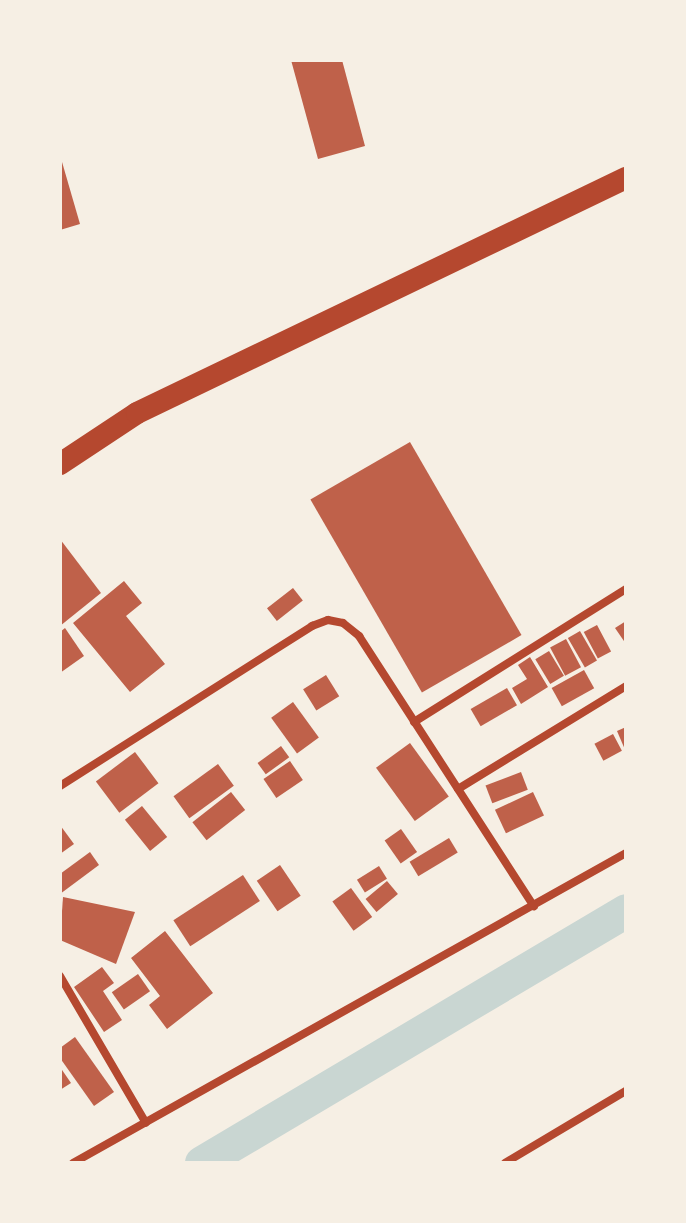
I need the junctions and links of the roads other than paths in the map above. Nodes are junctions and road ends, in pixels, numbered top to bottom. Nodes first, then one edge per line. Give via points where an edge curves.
1 (626, 178) edge
2 (60, 464) edge
3 (626, 589) edge
4 (626, 686) edge
5 (414, 722) junction
6 (60, 786) edge
7 (458, 789) junction
8 (626, 853) edge
9 (534, 906) junction
10 (60, 976) edge
11 (626, 1091) edge
12 (146, 1123) junction
13 (73, 1163) edge
14 (505, 1163) edge

1 - 2 highway via 137,413
3 - 5 street
4 - 7 street
5 - 6 street via 359,636 343,623 328,620
5 - 7 street
7 - 9 street
8 - 9 street
9 - 12 street
10 - 12 street
11 - 14 street
12 - 13 street

